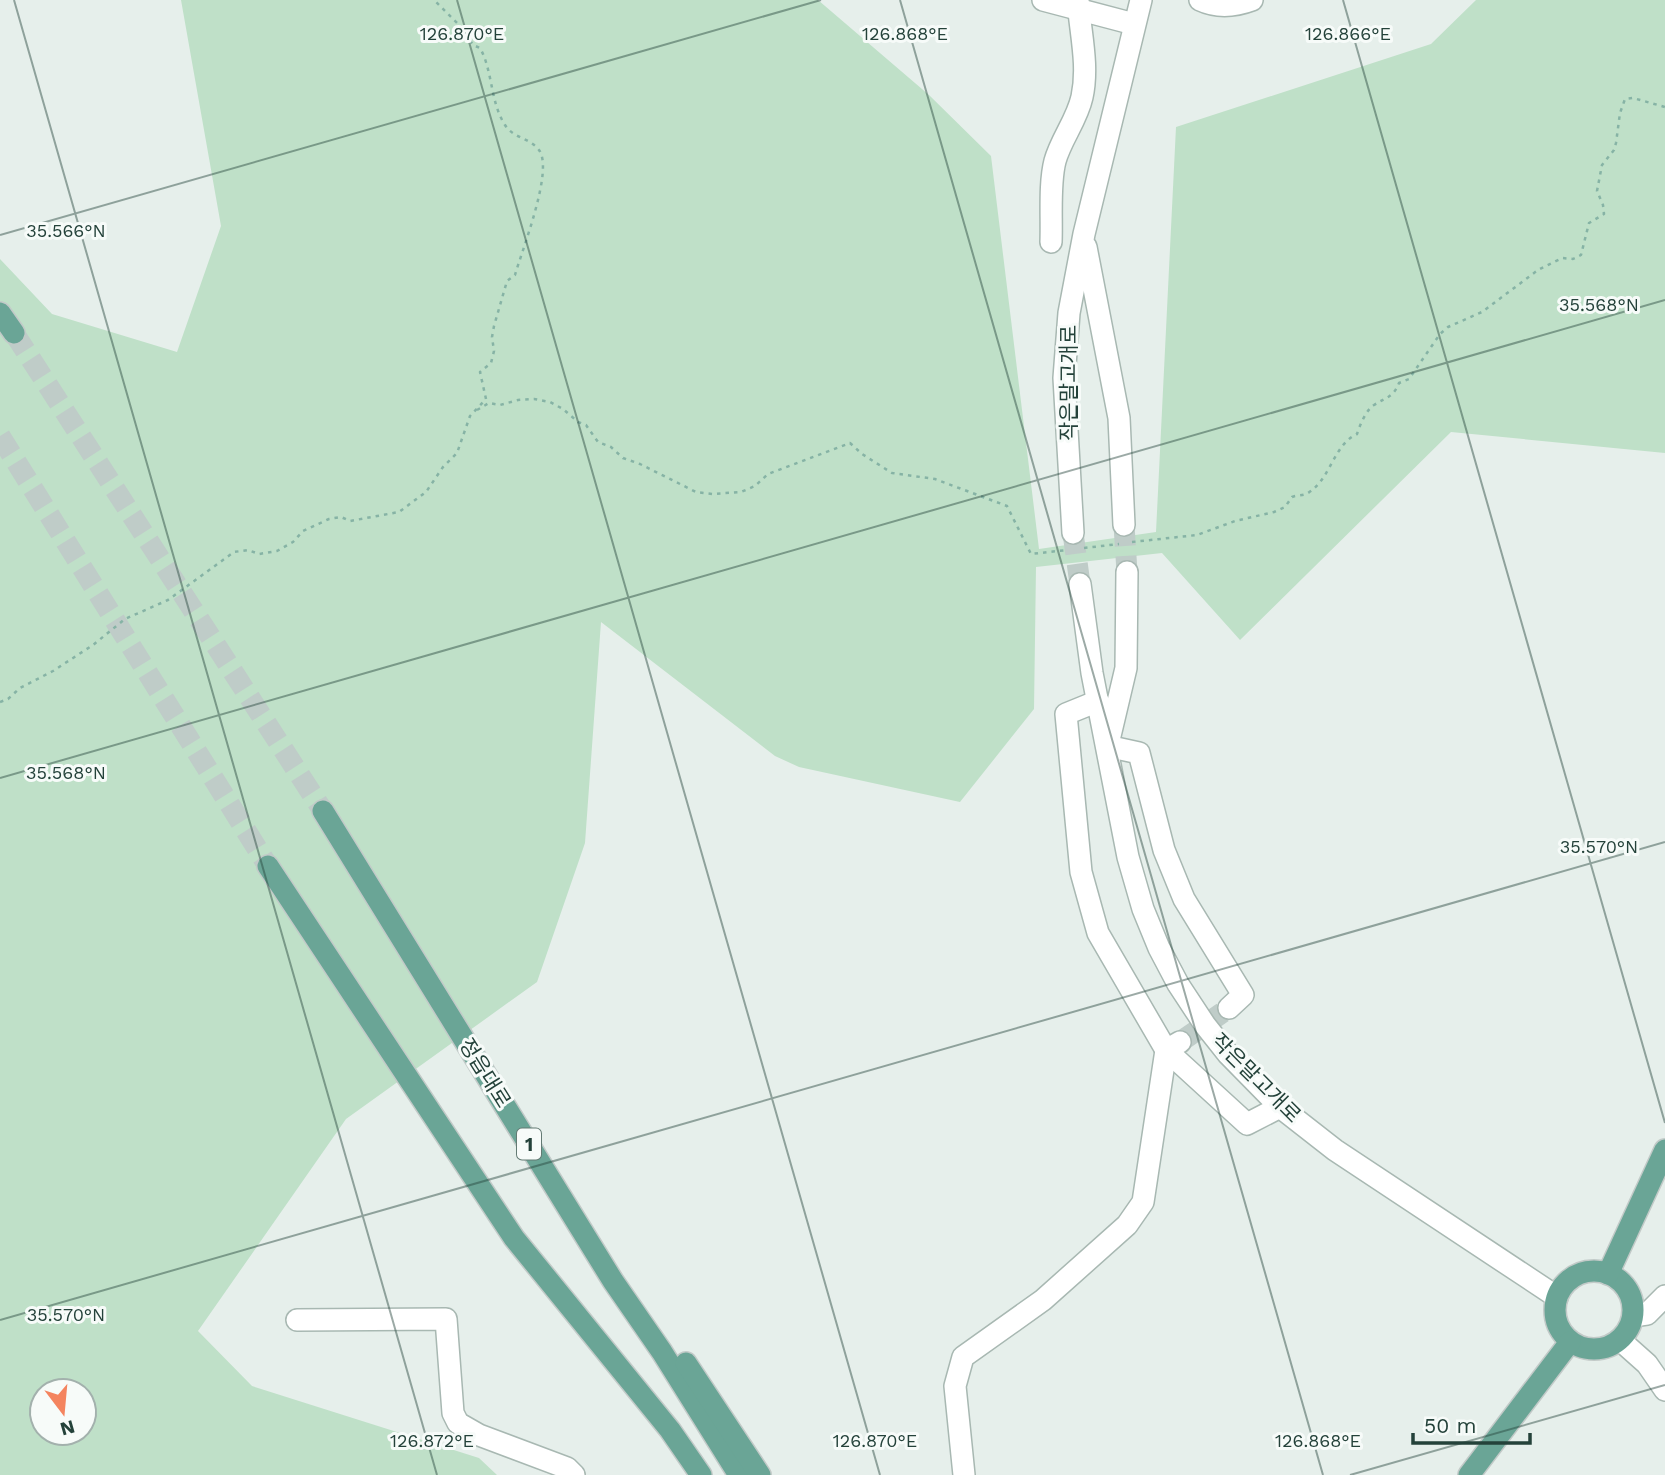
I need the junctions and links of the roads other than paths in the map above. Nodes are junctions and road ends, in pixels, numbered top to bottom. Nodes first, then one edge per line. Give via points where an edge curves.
1 (1043, 0) edge
2 (1141, 0) edge
3 (1200, 0) edge
4 (1252, 0) edge
5 (1079, 5) edge
6 (1134, 24) junction
7 (1084, 234) junction
8 (1051, 242) dead end
9 (0, 313) edge
10 (14, 333) tunnel mouth
11 (1124, 525) tunnel mouth
12 (1073, 533) tunnel mouth
13 (1127, 572) tunnel mouth
14 (1080, 584) tunnel mouth
15 (1098, 701) junction
16 (1107, 746) junction
17 (323, 811) tunnel mouth
18 (268, 866) tunnel mouth
19 (1229, 1008) tunnel mouth
20 (1173, 1046) junction
21 (1280, 1107) junction
22 (1665, 1150) edge
23 (1608, 1274) junction
24 (613, 1281) junction
25 (1665, 1296) edge
26 (1557, 1297) junction
27 (1633, 1317) junction
28 (297, 1320) dead end
29 (1620, 1340) junction
30 (1570, 1342) junction
31 (1665, 1390) edge
32 (574, 1475) edge
33 (699, 1475) edge
34 (739, 1475) edge
35 (760, 1475) edge
36 (964, 1475) edge
37 (1469, 1475) edge

1 - 5 street
2 - 6 street, 작은말고개로
3 - 4 street via 1238,5
5 - 6 street
5 - 8 street via 1085,72 1082,96 1054,164
6 - 7 street, 작은말고개로
7 - 11 street, 작은말고개로 via 1119,418
7 - 12 street, 작은말고개로 via 1069,313 1065,378
9 - 10 main road
13 - 16 street, 작은말고개로 via 1126,668
14 - 15 street, 작은말고개로
15 - 16 street, 작은말고개로
15 - 20 street via 1066,715 1081,872 1098,933
16 - 19 street via 1139,753 1164,850 1184,900 1243,995
16 - 21 street, 작은말고개로 via 1128,858 1159,948 1205,1025
17 - 24 main road, 정읍대로 / 1
18 - 33 main road via 514,1238 670,1430
20 - 21 street via 1247,1124
20 - 36 street via 1143,1202 1127,1225 1043,1300 963,1357 955,1387
21 - 26 street, 작은말고개로 via 1335,1150
22 - 23 main road
23 - 26 main road via 1584,1272 1563,1286
23 - 27 main road via 1628,1290
24 - 34 main road, 정읍대로 / 1
24 - 35 main road via 655,1317
25 - 27 street via 1647,1314
26 - 30 main road via 1556,1321
27 - 29 main road
28 - 32 street via 446,1319 453,1413 458,1423 567,1468
29 - 30 main road via 1595,1350
29 - 31 street via 1647,1364
30 - 37 main road

